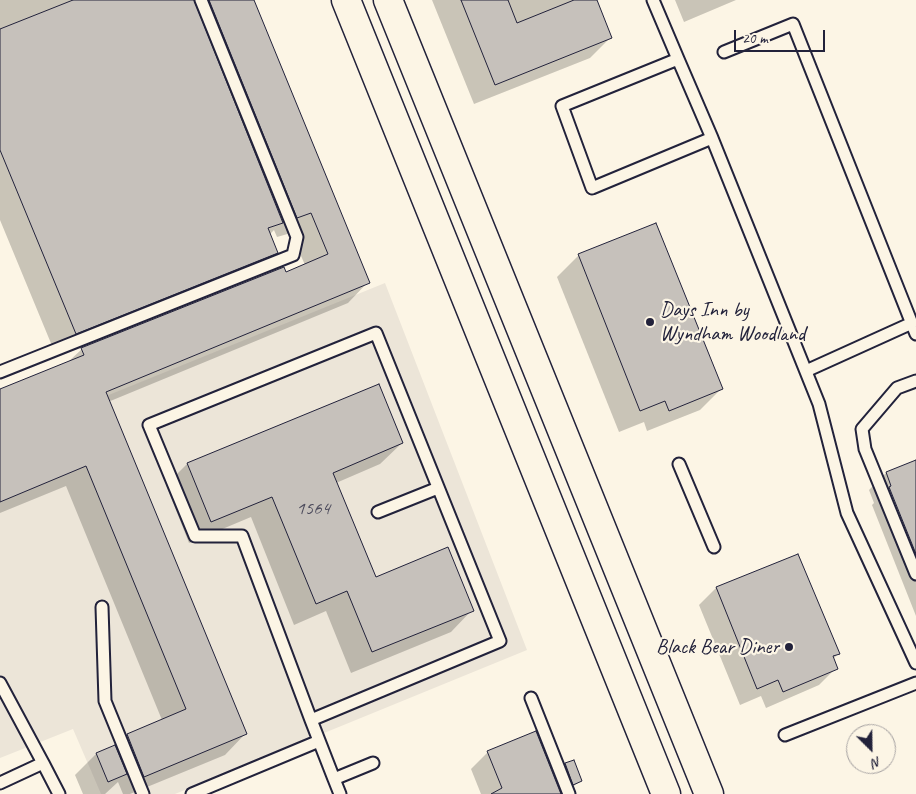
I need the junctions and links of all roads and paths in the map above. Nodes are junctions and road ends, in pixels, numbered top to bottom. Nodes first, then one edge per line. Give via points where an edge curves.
1 (201, 0) edge
2 (346, 0) edge
3 (388, 0) edge
4 (653, 0) edge
5 (724, 52) dead end
6 (678, 58) junction
7 (712, 138) junction
8 (914, 328) edge
9 (806, 371) junction
10 (0, 372) edge
11 (916, 381) edge
12 (679, 464) dead end
13 (438, 488) junction
14 (378, 512) dead end
15 (714, 547) dead end
16 (916, 574) edge
17 (102, 607) dead end
18 (916, 663) edge
19 (0, 683) edge
20 (916, 683) edge
21 (531, 698) dead end
22 (311, 720) junction
23 (785, 735) dead end
24 (319, 741) junction
25 (44, 763) junction
26 (373, 763) dead end
27 (334, 779) junction
28 (0, 783) edge
29 (59, 794) edge
30 (143, 794) edge
31 (192, 794) edge
32 (340, 794) edge
33 (569, 794) edge
34 (666, 794) edge
35 (709, 794) edge

1 - 10 lane via 297,237 293,255
2 - 34 highway
3 - 35 highway
4 - 6 lane
5 - 8 lane via 793,24
6 - 7 lane
6 - 7 lane via 562,106 592,188
7 - 9 lane
8 - 9 lane
9 - 18 lane via 819,404 847,513
11 - 16 lane via 898,388 862,430 865,449
12 - 15 lane
13 - 14 lane
13 - 22 lane via 500,641
13 - 22 lane via 376,333 148,425 195,536 242,536
17 - 30 lane via 105,701
19 - 25 lane
20 - 23 lane
21 - 33 lane
22 - 24 lane
24 - 27 lane
24 - 31 lane
25 - 28 lane
25 - 29 lane
26 - 27 lane
27 - 32 lane

